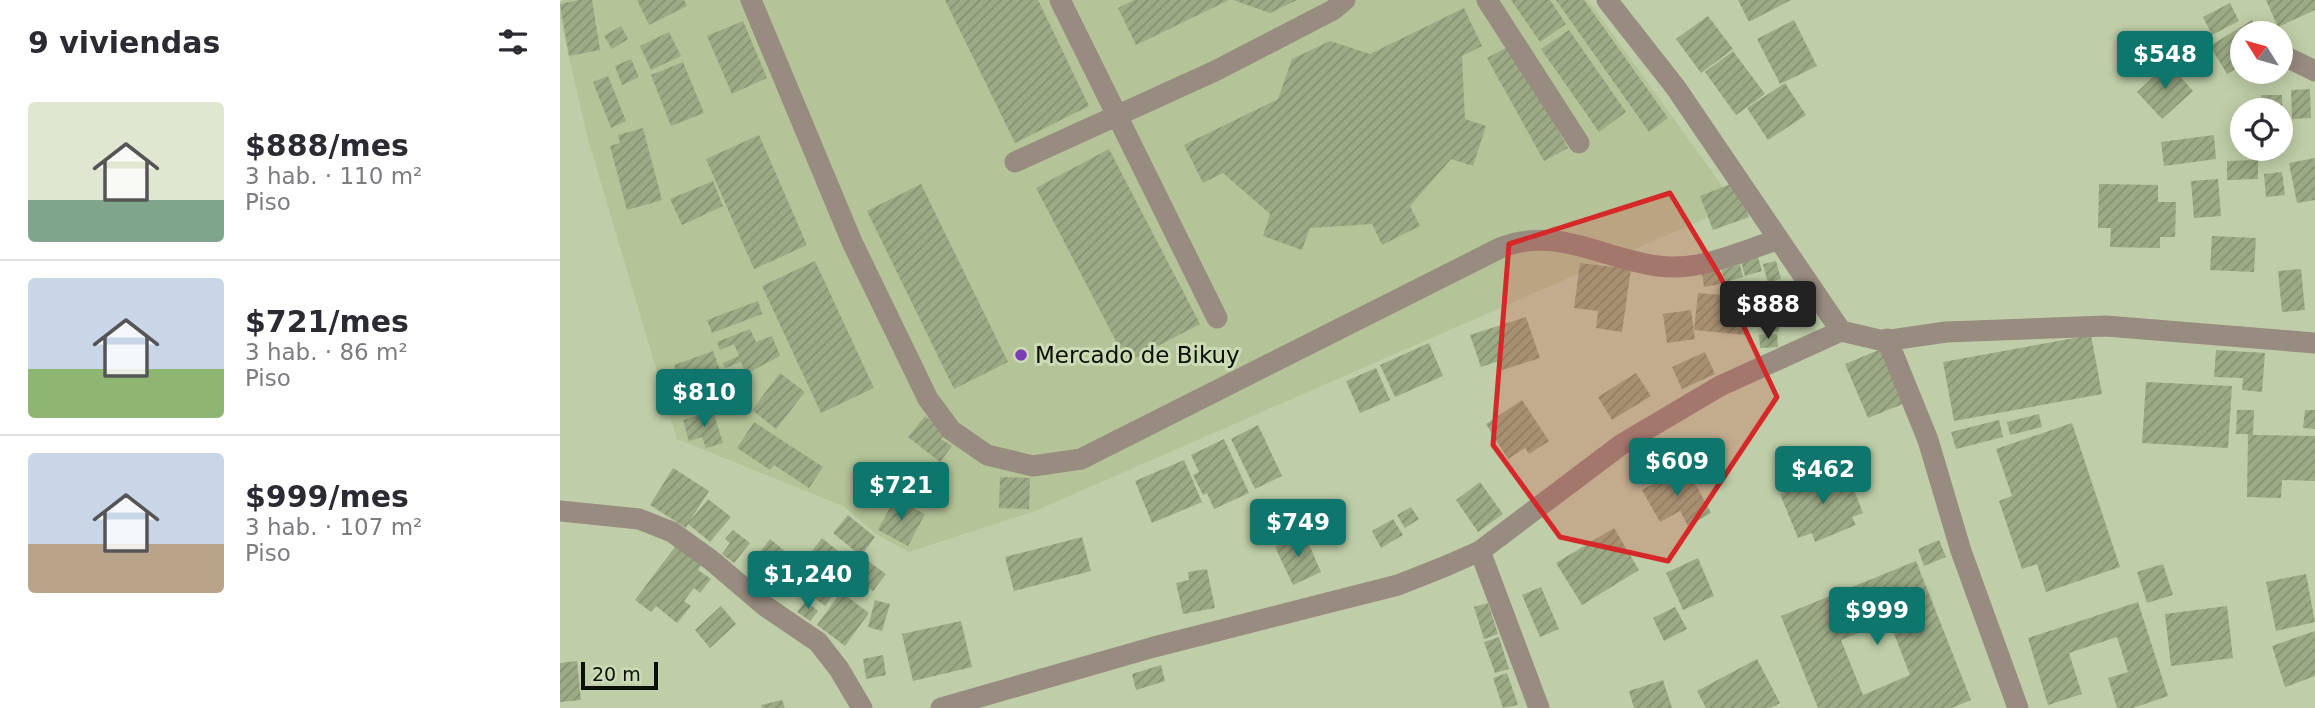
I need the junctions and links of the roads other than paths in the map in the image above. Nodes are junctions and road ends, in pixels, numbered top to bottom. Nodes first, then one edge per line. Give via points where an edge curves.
1 (751, 0) edge
2 (1060, 0) edge
3 (1345, 0) edge
4 (1487, 0) edge
5 (1609, 1) edge
6 (2293, 60) edge
7 (2315, 71) edge
8 (1117, 116) junction
9 (1579, 143) dead end
10 (1015, 162) dead end
11 (1777, 240) junction
12 (1217, 318) dead end
13 (1841, 331) junction
14 (1887, 340) junction
15 (2315, 342) edge
16 (560, 511) edge
17 (1480, 551) junction
18 (862, 708) edge
19 (941, 708) edge
20 (1539, 708) edge
21 (2018, 708) edge

1 - 11 street via 852,242 928,399 951,430 987,455 1032,467 1082,458 1525,239 1556,239 1658,267 1693,267
2 - 8 street
3 - 8 street via 1215,71
4 - 9 street
5 - 11 street via 1676,88
6 - 7 street
8 - 10 street
8 - 12 street
11 - 13 street
13 - 14 street
13 - 17 street via 1720,386 1622,443
14 - 15 street via 1946,332 2106,326
14 - 21 street via 1928,440 1961,551
16 - 18 street via 639,519 672,533 818,642
17 - 19 street via 1398,585 1154,647
17 - 20 street

